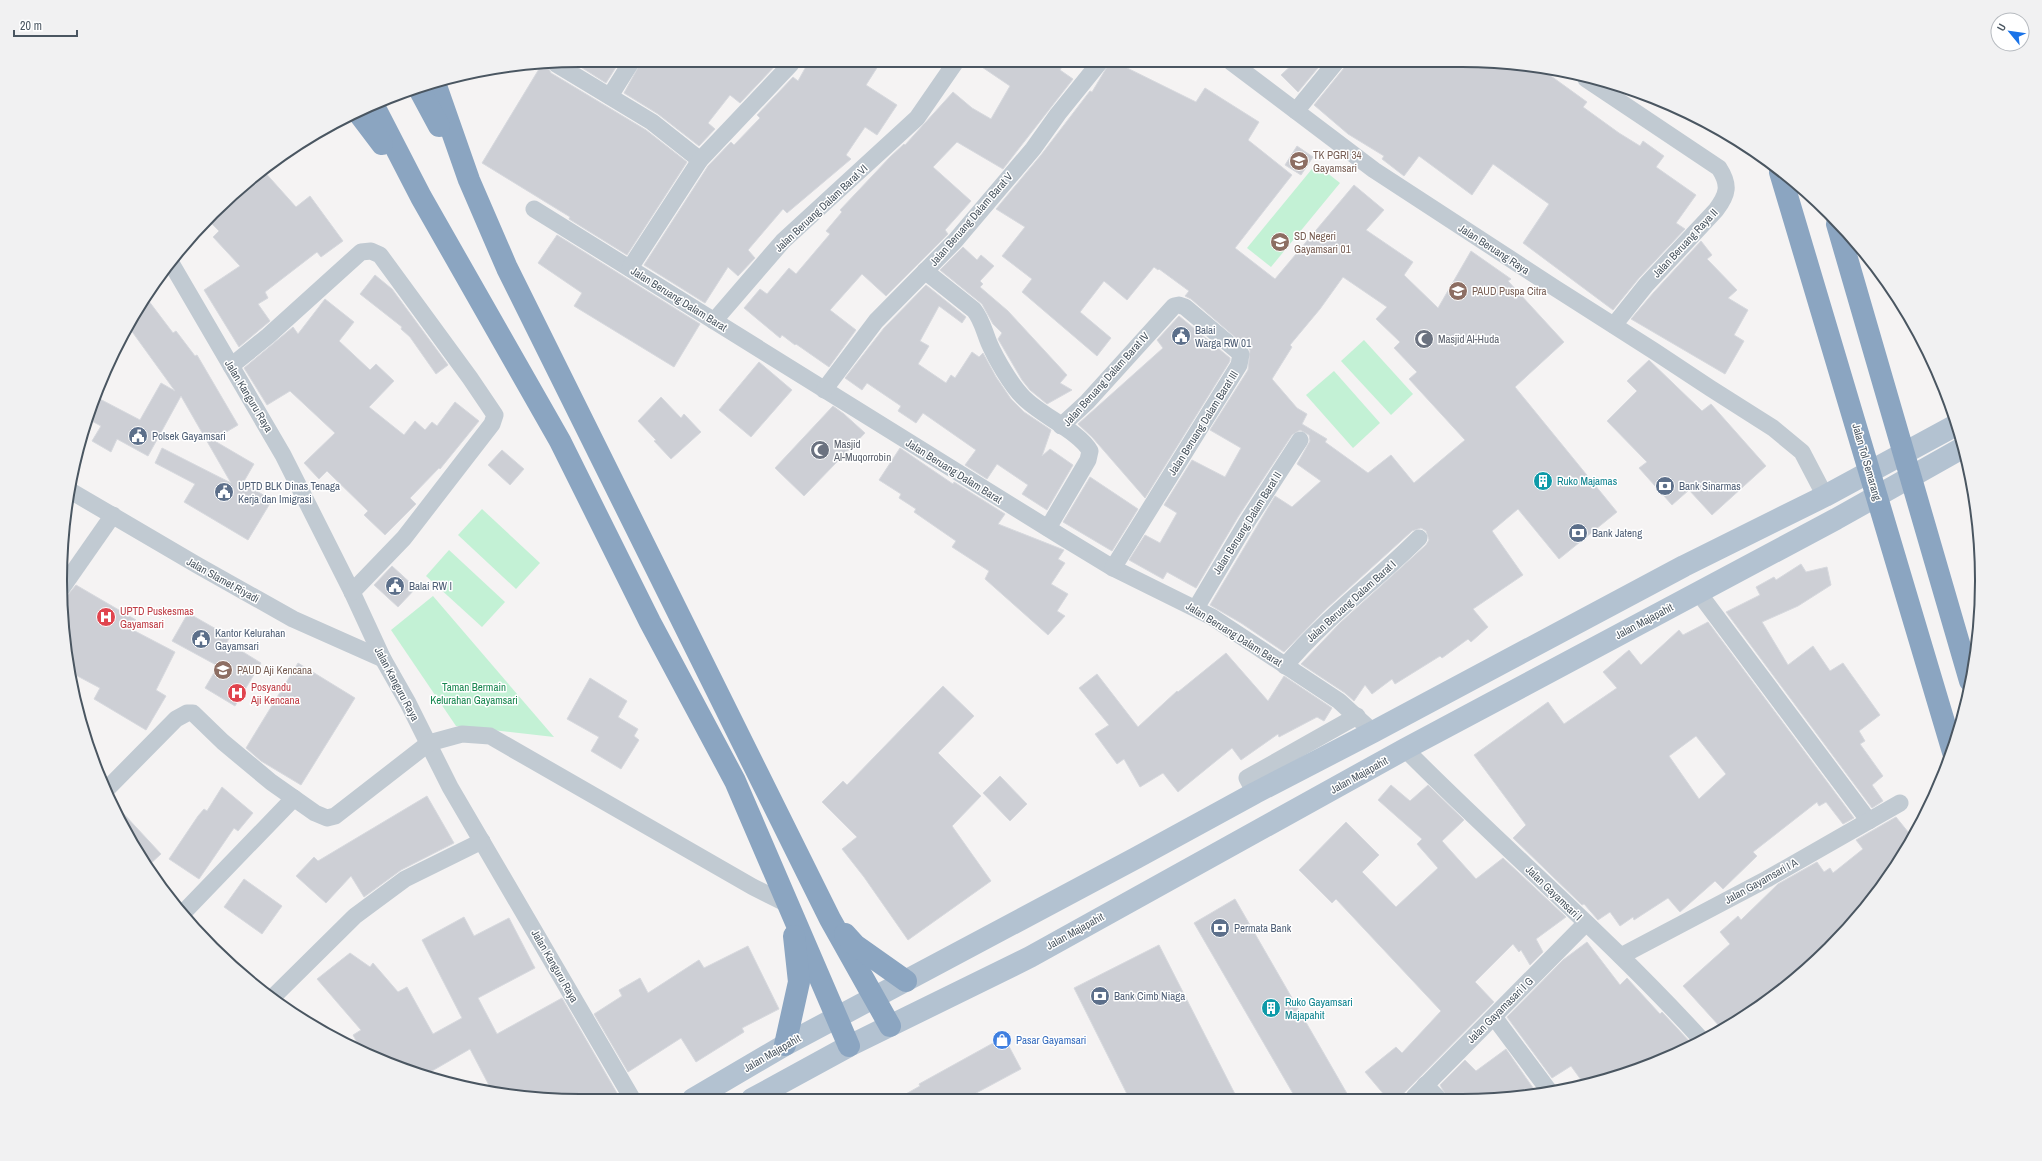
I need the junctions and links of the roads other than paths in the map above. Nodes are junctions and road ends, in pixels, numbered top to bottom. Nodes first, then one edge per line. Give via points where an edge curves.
1 (628, 67) edge
2 (788, 67) edge
3 (952, 67) edge
4 (1096, 67) edge
5 (1238, 67) edge
6 (1332, 67) edge
7 (562, 68) edge
8 (1593, 84) edge
9 (437, 87) edge
10 (421, 92) edge
11 (610, 96) junction
12 (376, 110) edge
13 (1296, 111) junction
14 (361, 116) edge
15 (700, 160) junction
16 (469, 180) junction
17 (1782, 180) edge
18 (421, 197) junction
19 (534, 209) dead end
20 (1840, 233) edge
21 (174, 267) edge
22 (630, 268) junction
23 (925, 271) junction
24 (1169, 309) joint
25 (714, 321) junction
26 (1614, 325) junction
27 (231, 366) junction
28 (824, 390) junction
29 (1061, 426) junction
30 (1952, 427) edge
31 (1300, 440) dead end
32 (1958, 450) edge
33 (75, 493) edge
34 (1825, 496) junction
35 (113, 515) junction
36 (1048, 528) junction
37 (1419, 538) dead end
38 (1113, 568) junction
39 (67, 581) edge
40 (352, 592) junction
41 (1698, 592) junction
42 (1196, 608) junction
43 (383, 659) junction
44 (1285, 666) junction
45 (1967, 670) edge
46 (1357, 716) junction
47 (1373, 732) junction
48 (1950, 741) edge
49 (429, 743) junction
50 (1406, 749) junction
51 (110, 786) edge
52 (1255, 793) junction
53 (294, 798) junction
54 (1900, 803) dead end
55 (1869, 821) junction
56 (482, 841) junction
57 (186, 910) edge
58 (790, 911) junction
59 (830, 919) junction
60 (1586, 923) junction
61 (1620, 956) junction
62 (906, 981) junction
63 (277, 994) edge
64 (874, 998) junction
65 (1494, 1018) junction
66 (836, 1019) junction
67 (890, 1026) junction
68 (1698, 1036) edge
69 (785, 1046) junction
70 (849, 1046) junction
71 (1546, 1087) edge
72 (1420, 1091) edge
73 (630, 1094) edge
74 (702, 1094) edge
75 (761, 1094) edge

1 - 11 street
2 - 15 street
3 - 25 street, Jalan Beruang Dalam Barat VI via 917,118 783,241
4 - 23 street, Jalan Beruang Dalam Barat V via 1033,149 955,241
5 - 13 street, Jalan Beruang Raya
6 - 13 street
7 - 11 street
8 - 26 street, Jalan Beruang Raya II via 1719,168 1725,178 1726,189 1716,210 1651,279
9 - 16 highway
10 - 16 highway
11 - 15 street via 652,122
12 - 18 highway
13 - 26 street, Jalan Beruang Raya via 1374,170
14 - 18 highway
15 - 22 street
16 - 59 highway via 507,268
17 - 48 highway, Jalan Tol Semarang
18 - 58 highway via 560,441 650,622 735,781
19 - 22 street, Jalan Beruang Dalam Barat
20 - 45 highway
21 - 27 street, Jalan Kanguru Raya
22 - 25 street, Jalan Beruang Dalam Barat
23 - 28 street, Jalan Beruang Dalam Barat V via 876,321
23 - 29 street via 974,310 979,316 991,349 1018,391
24 - 29 street, Jalan Beruang Dalam Barat IV via 1087,402
24 - 38 street, Jalan Beruang Dalam Barat III via 1179,305 1185,307 1237,349 1241,354 1241,360
25 - 28 street, Jalan Beruang Dalam Barat
26 - 34 street, Jalan Beruang Raya via 1773,428 1802,452
27 - 40 street, Jalan Kanguru Raya via 284,455
27 - 40 street via 361,252 371,251 380,255 495,415 492,424 404,538
28 - 36 street, Jalan Beruang Dalam Barat
29 - 36 street, Jalan Beruang Dalam Barat IV via 1088,446 1090,455
30 - 34 main road, Jalan Majapahit
31 - 42 street, Jalan Beruang Dalam Barat II
32 - 41 main road, Jalan Majapahit
33 - 35 street, Jalan Slamet Riyadi
34 - 47 main road, Jalan Majapahit via 1677,570
35 - 39 street
35 - 43 street, Jalan Slamet Riyadi via 293,619
36 - 38 street, Jalan Beruang Dalam Barat
37 - 44 street, Jalan Beruang Dalam Barat I via 1306,640
38 - 42 street, Jalan Beruang Dalam Barat
40 - 43 street, Jalan Kanguru Raya
41 - 50 main road, Jalan Majapahit
41 - 55 street
42 - 44 street, Jalan Beruang Dalam Barat
43 - 49 street, Jalan Kanguru Raya
44 - 46 street, Jalan Beruang Dalam Barat via 1339,701
46 - 47 street, Jalan Beruang Dalam Barat
46 - 52 street via 1247,778
47 - 52 main road, Jalan Majapahit
49 - 53 street via 335,816 327,818 315,813
49 - 56 street, Jalan Kanguru Raya via 450,787
49 - 58 street via 462,734 490,736 753,887
50 - 60 street, Jalan Gayamsari I
50 - 67 main road, Jalan Majapahit via 1030,957
51 - 53 street via 176,718 187,713 193,714 223,742
52 - 62 main road, Jalan Majapahit
53 - 57 street
54 - 55 street, Jalan Gayamsari I A
55 - 61 street, Jalan Gayamsari I A
56 - 63 street via 405,879 355,916
56 - 73 street, Jalan Kanguru Raya
58 - 66 highway
58 - 69 highway via 798,982
59 - 62 highway via 855,945
59 - 64 highway
60 - 61 street, Jalan Gayamsari I
60 - 65 street, Jalan Gayamasari I G
61 - 68 street, Jalan Gayamsari I
62 - 64 main road, Jalan Majapahit
64 - 66 main road, Jalan Majapahit
64 - 67 highway
65 - 71 street
65 - 72 street, Jalan Gayamasari I G
66 - 69 main road, Jalan Majapahit
66 - 70 highway
67 - 70 main road, Jalan Majapahit
69 - 74 main road, Jalan Majapahit
70 - 75 main road, Jalan Majapahit

